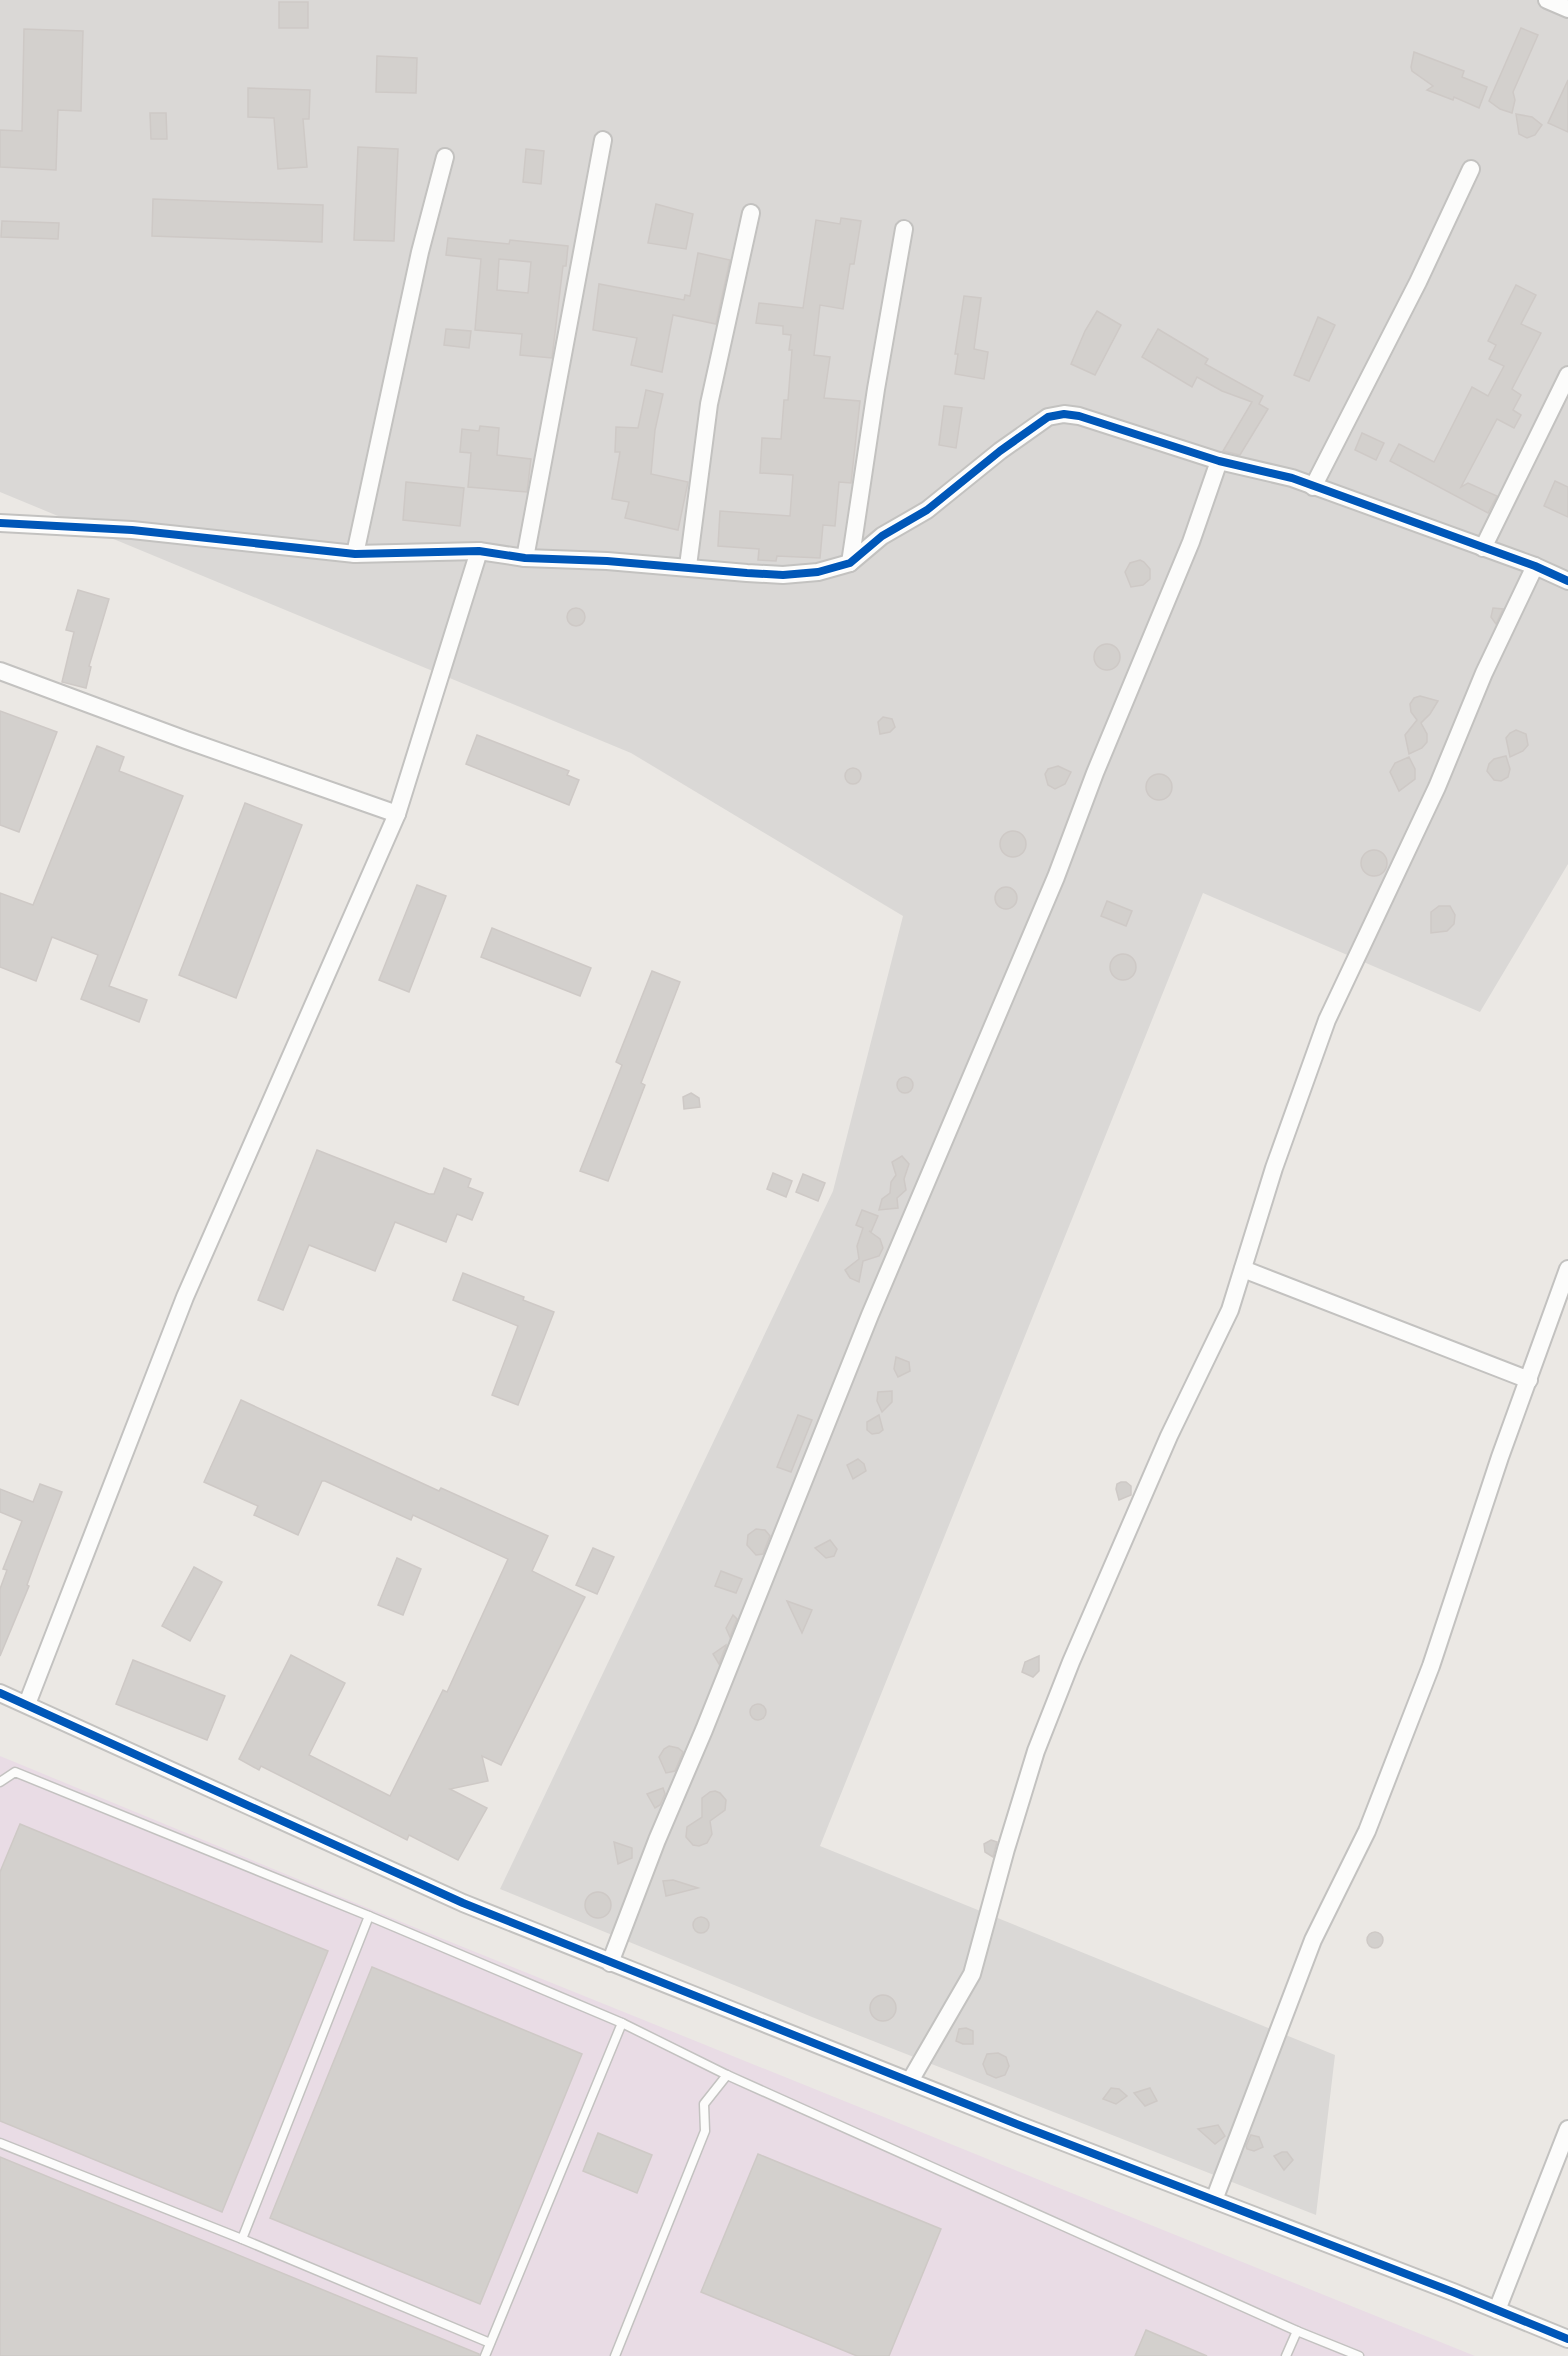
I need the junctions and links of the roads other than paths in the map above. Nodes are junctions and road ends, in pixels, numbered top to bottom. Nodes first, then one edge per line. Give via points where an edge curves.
1 (1547, 0) edge
2 (1568, 9) edge
3 (603, 140) dead end
4 (445, 157) dead end
5 (1472, 170) dead end
6 (751, 213) dead end
7 (904, 229) dead end
8 (1568, 375) edge
9 (1219, 461) junction
10 (1313, 487) junction
11 (0, 523) edge
12 (1483, 548) junction
13 (479, 551) junction
14 (355, 554) junction
15 (525, 558) junction
16 (850, 562) junction
17 (688, 566) junction
18 (1536, 566) junction
19 (1568, 581) edge
20 (0, 670) edge
21 (397, 814) junction
22 (1243, 1269) junction
23 (1568, 1269) edge
24 (1529, 1380) junction
25 (0, 1693) edge
26 (27, 1704) junction
27 (0, 1782) edge
28 (369, 1916) junction
29 (610, 1963) junction
30 (622, 2023) junction
31 (727, 2075) junction
32 (910, 2081) junction
33 (1568, 2128) edge
34 (0, 2143) edge
35 (1214, 2200) junction
36 (242, 2239) junction
37 (1497, 2310) junction
38 (1296, 2331) junction
39 (1568, 2340) edge
40 (490, 2343) junction
41 (485, 2356) edge
42 (615, 2356) edge
43 (1286, 2356) edge
44 (1359, 2356) edge

1 - 2 street
3 - 15 street
4 - 14 street via 420,252
5 - 10 street
6 - 17 street via 709,404
7 - 16 street
8 - 12 street
9 - 10 street via 1292,478
9 - 16 street via 1079,416 1048,417 927,510 882,536
9 - 29 street via 1191,542 1056,877 870,1315
10 - 12 street
11 - 14 street via 132,530
12 - 18 street
13 - 14 street
13 - 15 street
13 - 21 street
15 - 17 street
16 - 17 street via 818,572 783,574
18 - 19 street
18 - 22 street via 1327,1020 1274,1167
20 - 21 street
21 - 26 street via 186,1297
22 - 24 street
22 - 32 street via 1230,1310 1169,1436 1036,1751 972,1974
23 - 24 street
24 - 35 street via 1431,1666 1366,1830 1312,1940
25 - 26 street
26 - 29 street via 463,1903
27 - 28 lane via 15,1772
28 - 30 lane
28 - 36 lane
29 - 32 street
30 - 31 lane
30 - 40 lane
31 - 38 lane
31 - 42 lane via 704,2104 705,2131
32 - 35 street
33 - 37 street
34 - 36 lane
35 - 37 street
36 - 40 lane
37 - 39 street
38 - 43 lane
38 - 44 lane
40 - 41 lane

